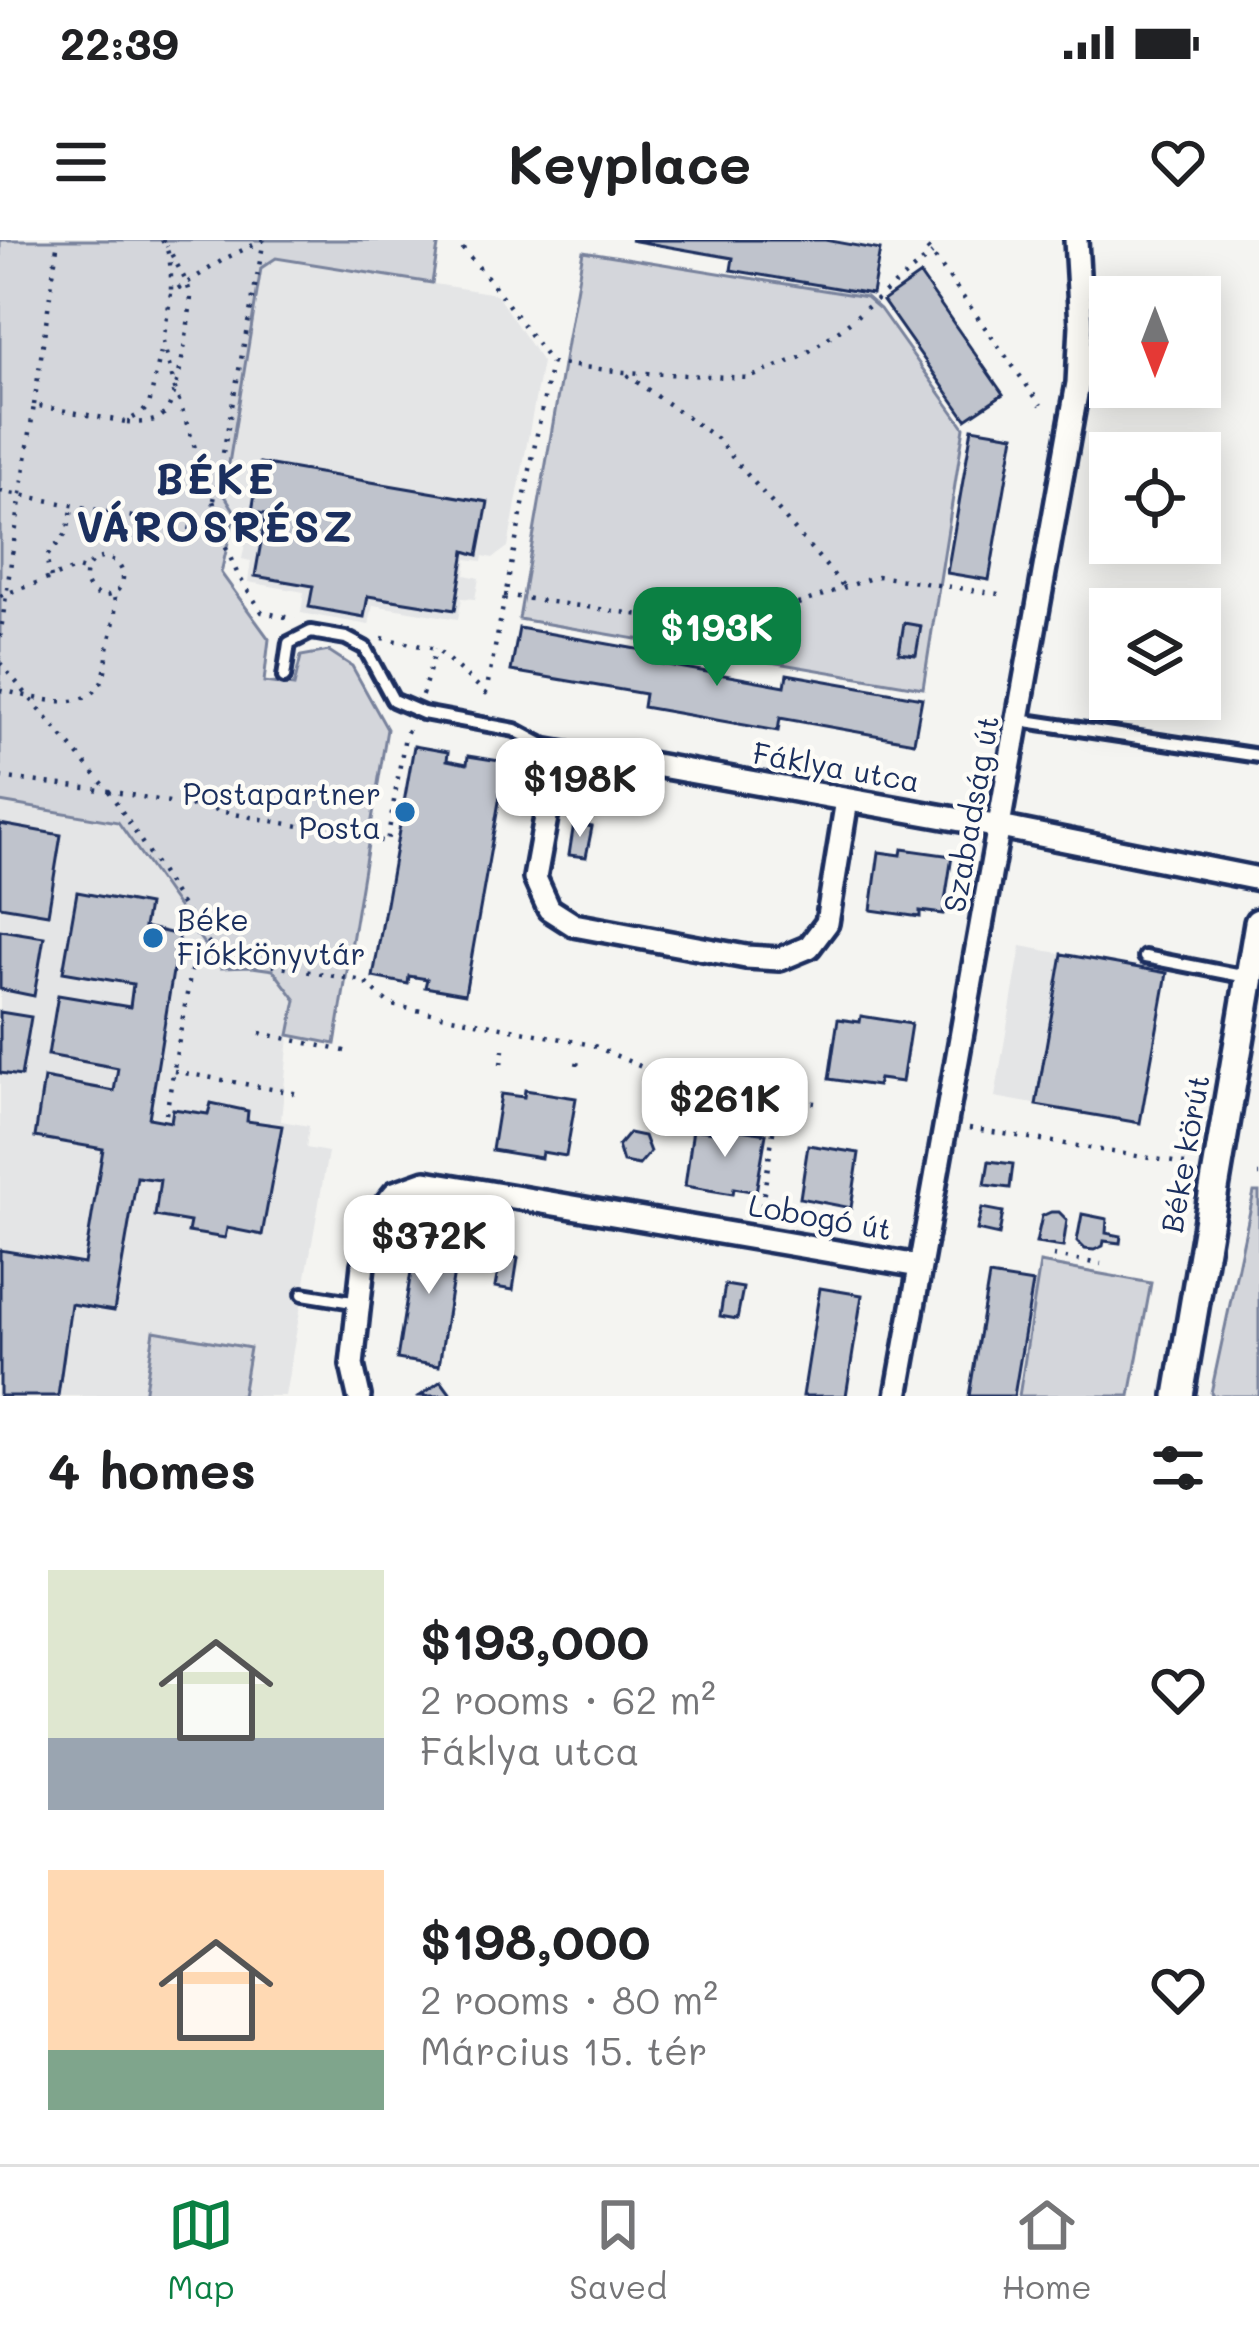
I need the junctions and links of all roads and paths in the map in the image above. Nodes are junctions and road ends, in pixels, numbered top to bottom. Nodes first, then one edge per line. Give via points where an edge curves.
1 (58, 240) edge
2 (264, 240) edge
3 (455, 240) edge
4 (919, 240) edge
5 (1076, 240) edge
6 (165, 243) edge
7 (932, 254) junction
8 (188, 283) junction
9 (171, 292) junction
10 (163, 341) junction
11 (550, 363) junction
12 (624, 372) junction
13 (175, 389) junction
14 (34, 405) junction
15 (1041, 405) dead end
16 (126, 422) junction
17 (0, 491) edge
18 (20, 495) junction
19 (214, 504) junction
20 (73, 506) junction
21 (220, 534) junction
22 (87, 571) junction
23 (51, 578) junction
24 (845, 587) junction
25 (113, 594) junction
26 (505, 595) junction
27 (1006, 595) dead end
28 (3, 596) edge
29 (305, 622) dead end
30 (370, 635) dead end
31 (0, 637) edge
32 (436, 649) junction
33 (0, 663) edge
34 (284, 677) dead end
35 (0, 690) edge
36 (27, 695) junction
37 (418, 710) junction
38 (1019, 720) junction
39 (543, 745) junction
40 (605, 756) junction
41 (1259, 756) edge
42 (0, 777) edge
43 (552, 784) junction
44 (110, 791) junction
45 (847, 800) junction
46 (1000, 826) junction
47 (1259, 879) edge
48 (1259, 923) edge
49 (198, 931) junction
50 (1144, 957) dead end
51 (1250, 977) junction
52 (260, 1033) dead end
53 (503, 1050) dead end
54 (349, 1052) dead end
55 (578, 1056) dead end
56 (501, 1064) dead end
57 (577, 1065) dead end
58 (174, 1071) junction
59 (298, 1094) dead end
60 (815, 1103) dead end
61 (166, 1114) dead end
62 (774, 1126) dead end
63 (969, 1128) dead end
64 (1185, 1164) dead end
65 (762, 1206) dead end
66 (1053, 1256) dead end
67 (1101, 1264) dead end
68 (919, 1266) junction
69 (303, 1294) dead end
70 (359, 1304) junction
71 (359, 1396) edge
72 (897, 1396) edge
73 (1179, 1396) edge

1 - 14 path
2 - 8 path
2 - 19 path
3 - 11 path
4 - 7 path
5 - 38 street, Szabadság út via 1078,382
6 - 8 path
6 - 9 path
7 - 12 path via 801,357 749,378
7 - 15 path
8 - 9 path
8 - 13 path
9 - 10 path
10 - 13 path
10 - 16 path via 149,405
11 - 12 path
11 - 26 path
12 - 24 path via 715,437
13 - 16 path via 156,419
13 - 19 path
14 - 16 path
14 - 18 path
17 - 18 path
18 - 20 path
18 - 28 path
19 - 21 path
20 - 21 path
20 - 23 path via 64,540 46,557
21 - 29 path via 262,612
22 - 23 path
22 - 25 path via 90,589
22 - 25 path via 100,559 117,563 123,580
23 - 28 path
24 - 26 path via 730,628
24 - 27 path via 877,576
25 - 36 path via 98,686 70,702
26 - 32 path via 486,693
28 - 31 path
30 - 32 path
32 - 37 path
33 - 36 path
34 - 37 lane via 290,643 311,632 346,638 365,648 393,700
35 - 36 path
36 - 44 path
37 - 39 lane via 515,730
37 - 44 path via 405,736 387,842
38 - 41 lane
38 - 46 street, Szabadság út
39 - 40 lane
39 - 43 lane
40 - 43 street via 575,763
40 - 45 street, Fáklya utca
42 - 44 path
43 - 45 street via 536,878 549,909 574,926 780,959 809,947 827,923
44 - 49 path
45 - 46 street, Fáklya utca
46 - 47 street, Fáklya utca
46 - 68 street, Szabadság út
48 - 51 street, Béke körút
49 - 58 path
49 - 60 path via 222,957 363,981 391,1005 592,1045 670,1080
50 - 51 lane
51 - 73 street, Béke körút
52 - 54 path
53 - 56 path
55 - 57 path
58 - 59 path
58 - 61 path
62 - 65 path
63 - 64 path
66 - 67 path
68 - 70 street, Lobogó út via 426,1182 394,1193 373,1220
68 - 72 street, Szabadság út
69 - 70 lane
70 - 71 street via 352,1365

